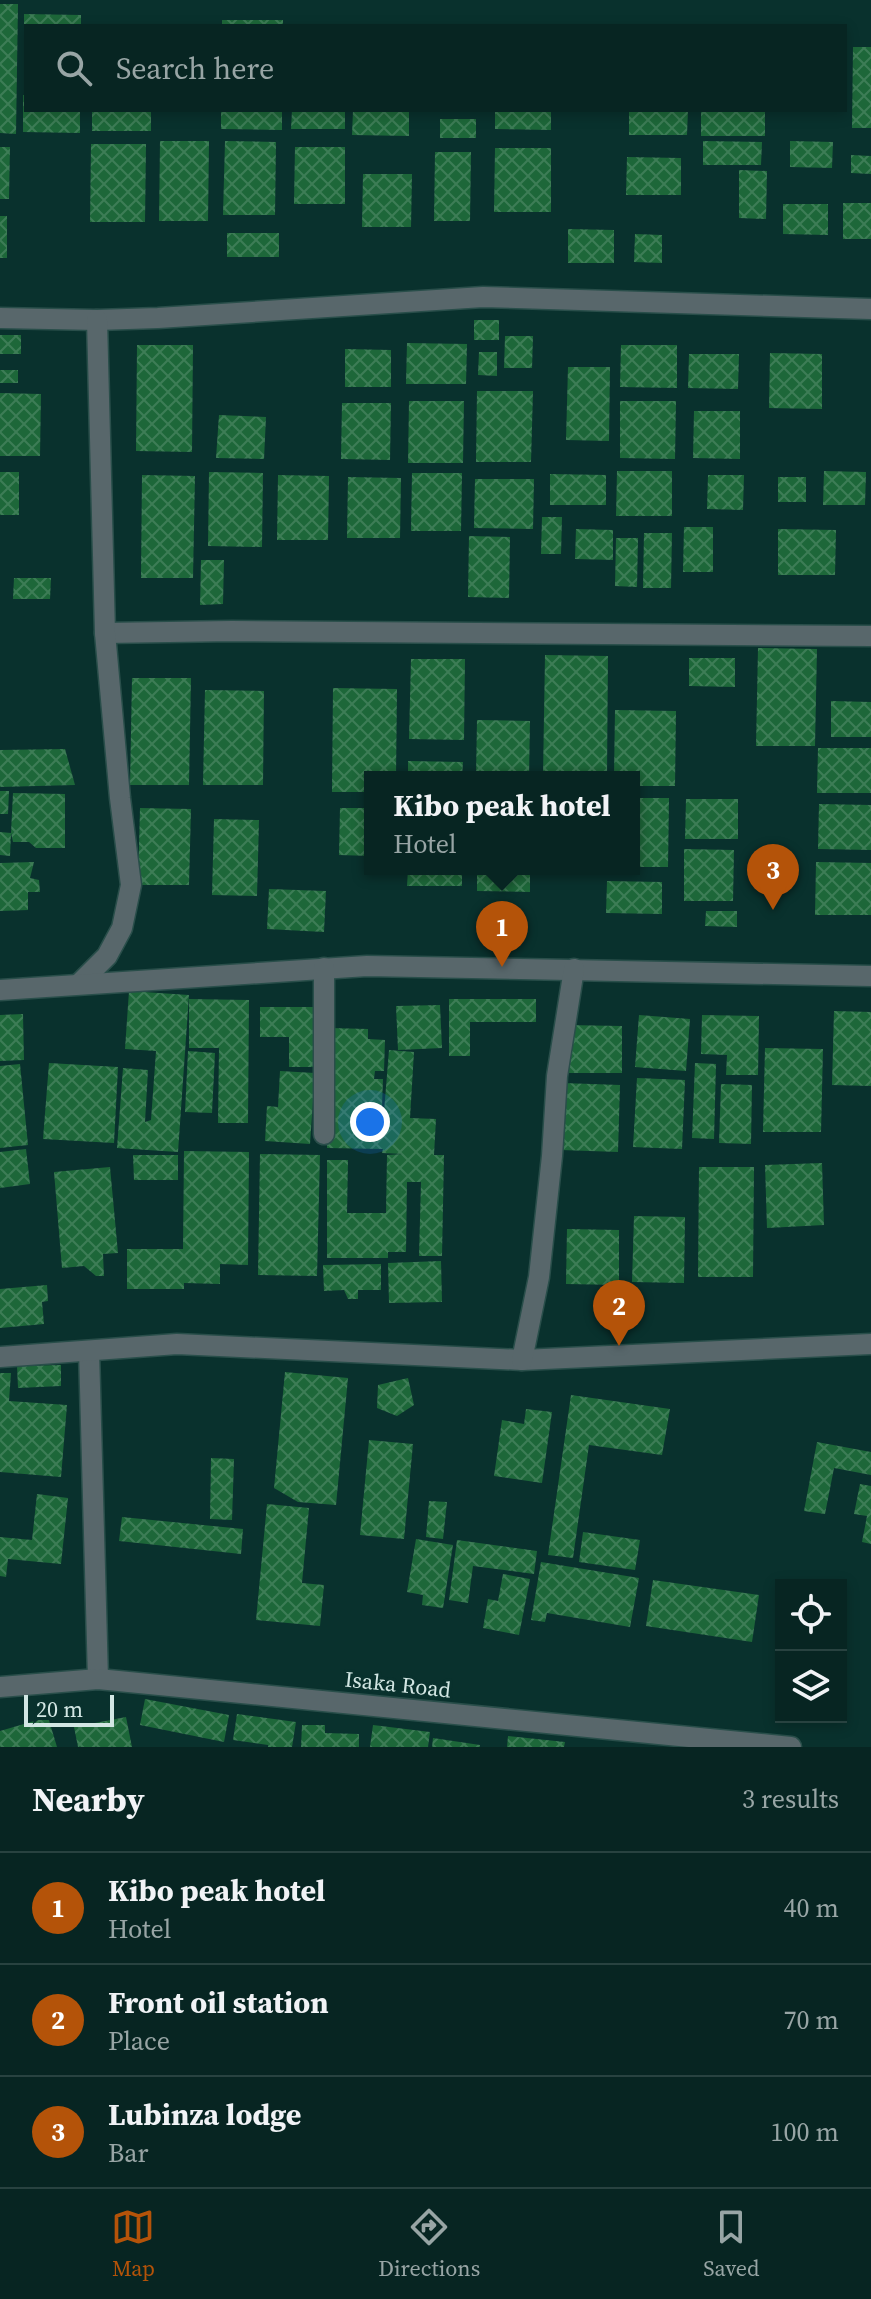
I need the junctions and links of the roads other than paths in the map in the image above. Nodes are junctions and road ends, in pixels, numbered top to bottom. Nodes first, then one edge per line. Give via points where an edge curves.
1 (871, 309) edge
2 (0, 318) edge
3 (97, 320) junction
4 (105, 633) junction
5 (871, 636) edge
6 (324, 968) junction
7 (574, 969) junction
8 (871, 976) edge
9 (80, 983) junction
10 (0, 990) edge
11 (324, 1134) dead end
12 (871, 1344) edge
13 (89, 1351) junction
14 (0, 1357) edge
15 (522, 1360) junction
16 (98, 1679) junction
17 (0, 1687) edge
18 (791, 1747) edge

1 - 3 street via 483,297
2 - 3 street
3 - 4 street
4 - 5 street
4 - 9 street via 131,885 122,928 107,956
6 - 7 street
6 - 9 street
6 - 11 street
7 - 8 street
7 - 15 street via 557,1076 539,1277
9 - 10 street
12 - 15 street
13 - 14 street
13 - 15 street via 177,1344
13 - 16 street
16 - 17 street, Isaka Road
16 - 18 street, Isaka Road

